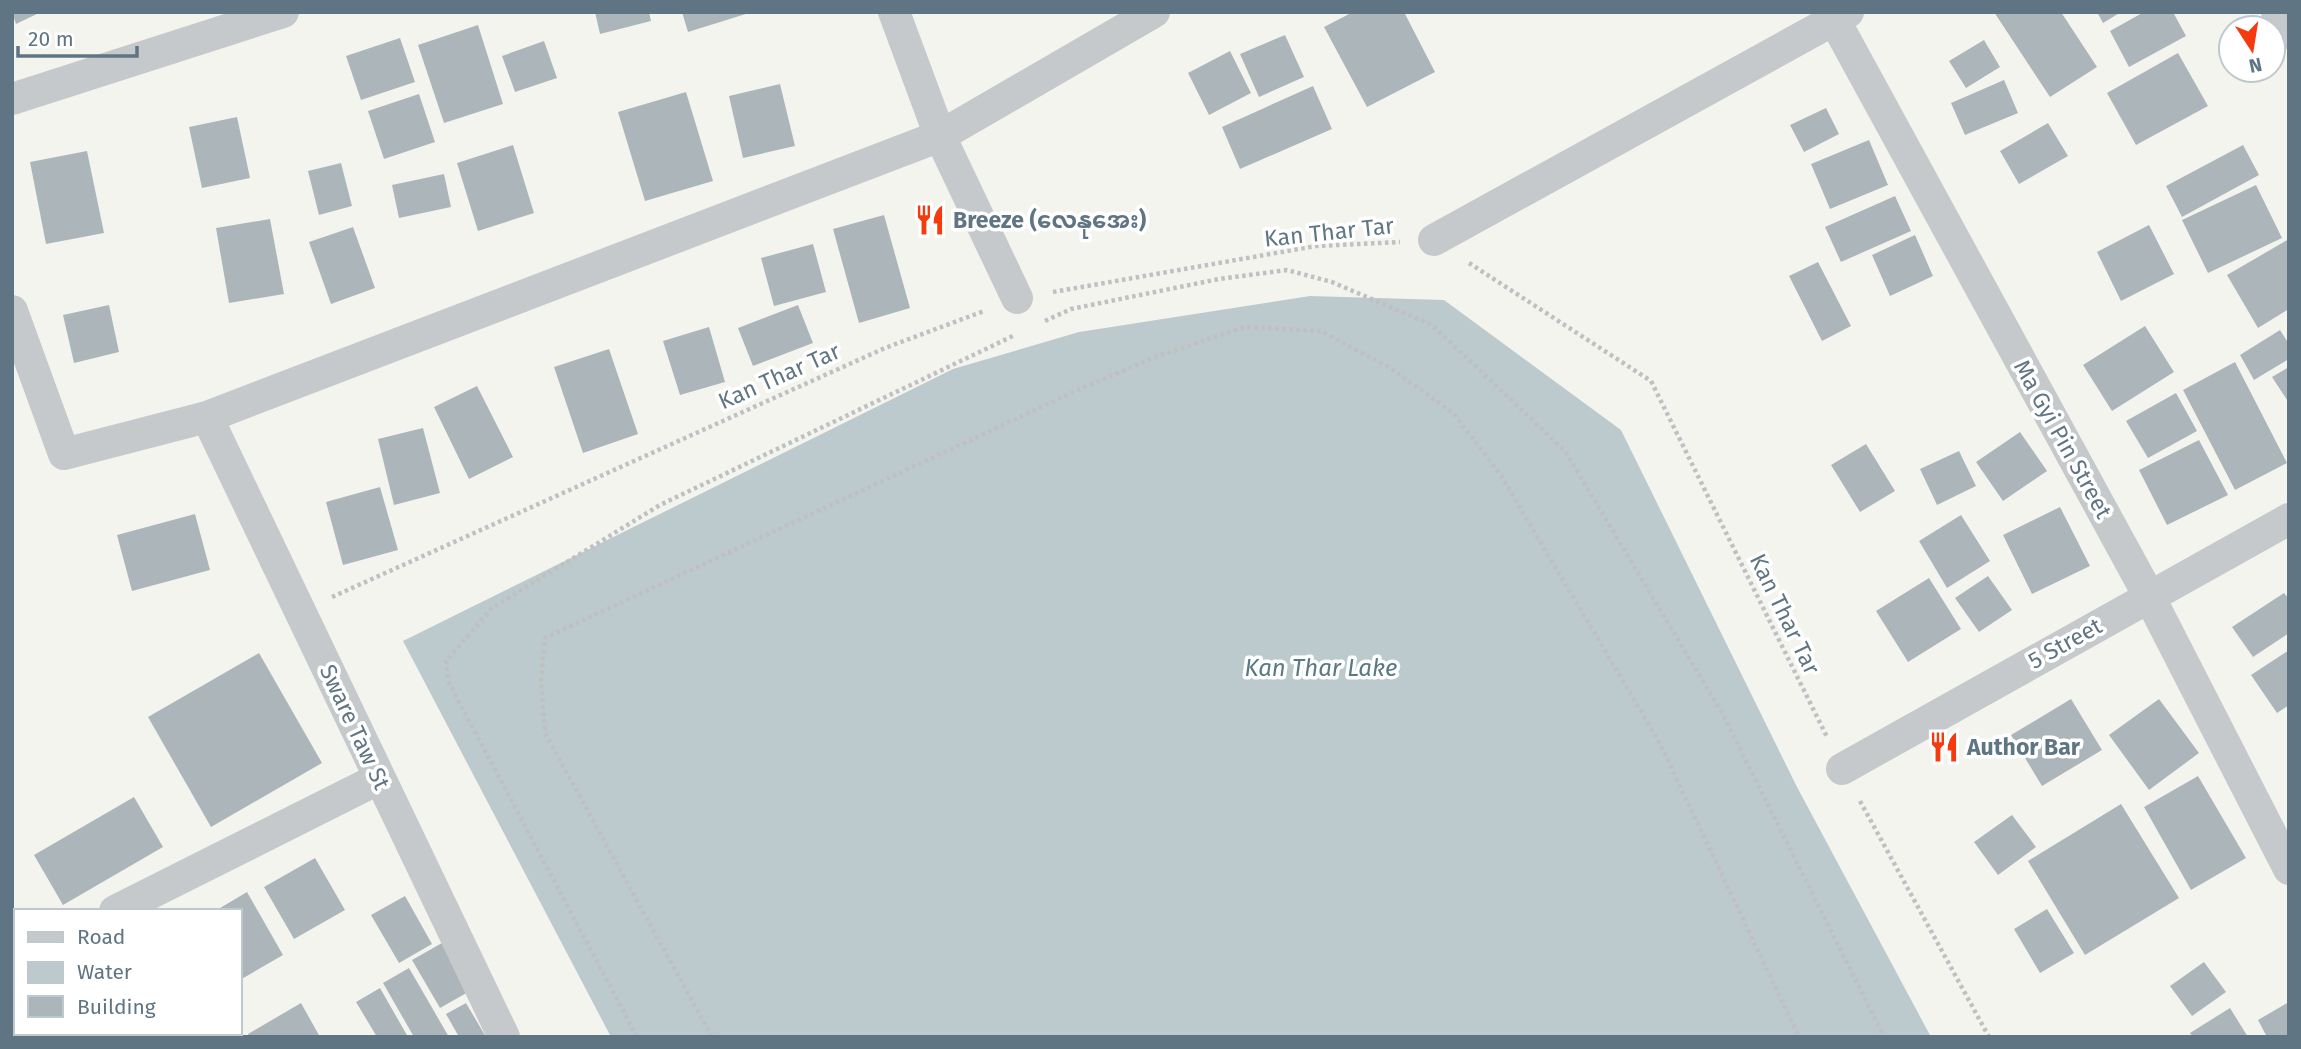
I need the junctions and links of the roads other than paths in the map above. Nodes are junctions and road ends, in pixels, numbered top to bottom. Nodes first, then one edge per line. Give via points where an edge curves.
1 (283, 12) edge
2 (894, 12) edge
3 (1154, 12) edge
4 (2280, 12) edge
5 (1838, 15) edge
6 (2289, 30) edge
7 (12, 99) edge
8 (940, 136) junction
9 (1434, 240) road end
10 (1017, 298) road end
11 (12, 311) edge
12 (206, 417) junction
13 (2289, 519) edge
14 (2148, 596) junction
15 (1842, 769) road end
16 (380, 778) junction
17 (2289, 869) edge
18 (118, 909) edge
19 (504, 1037) edge

1 - 7 street
2 - 8 street
3 - 8 street
4 - 6 street
5 - 9 street
5 - 14 street, Ma Gyi Pin Street
8 - 10 street
8 - 12 street
11 - 12 street via 64,454
12 - 16 street, Sware Taw St
13 - 14 street, 5 Street
14 - 15 street, 5 Street
14 - 17 street, Ma Gyi Pin Street
16 - 18 street
16 - 19 street, Sware Taw St

